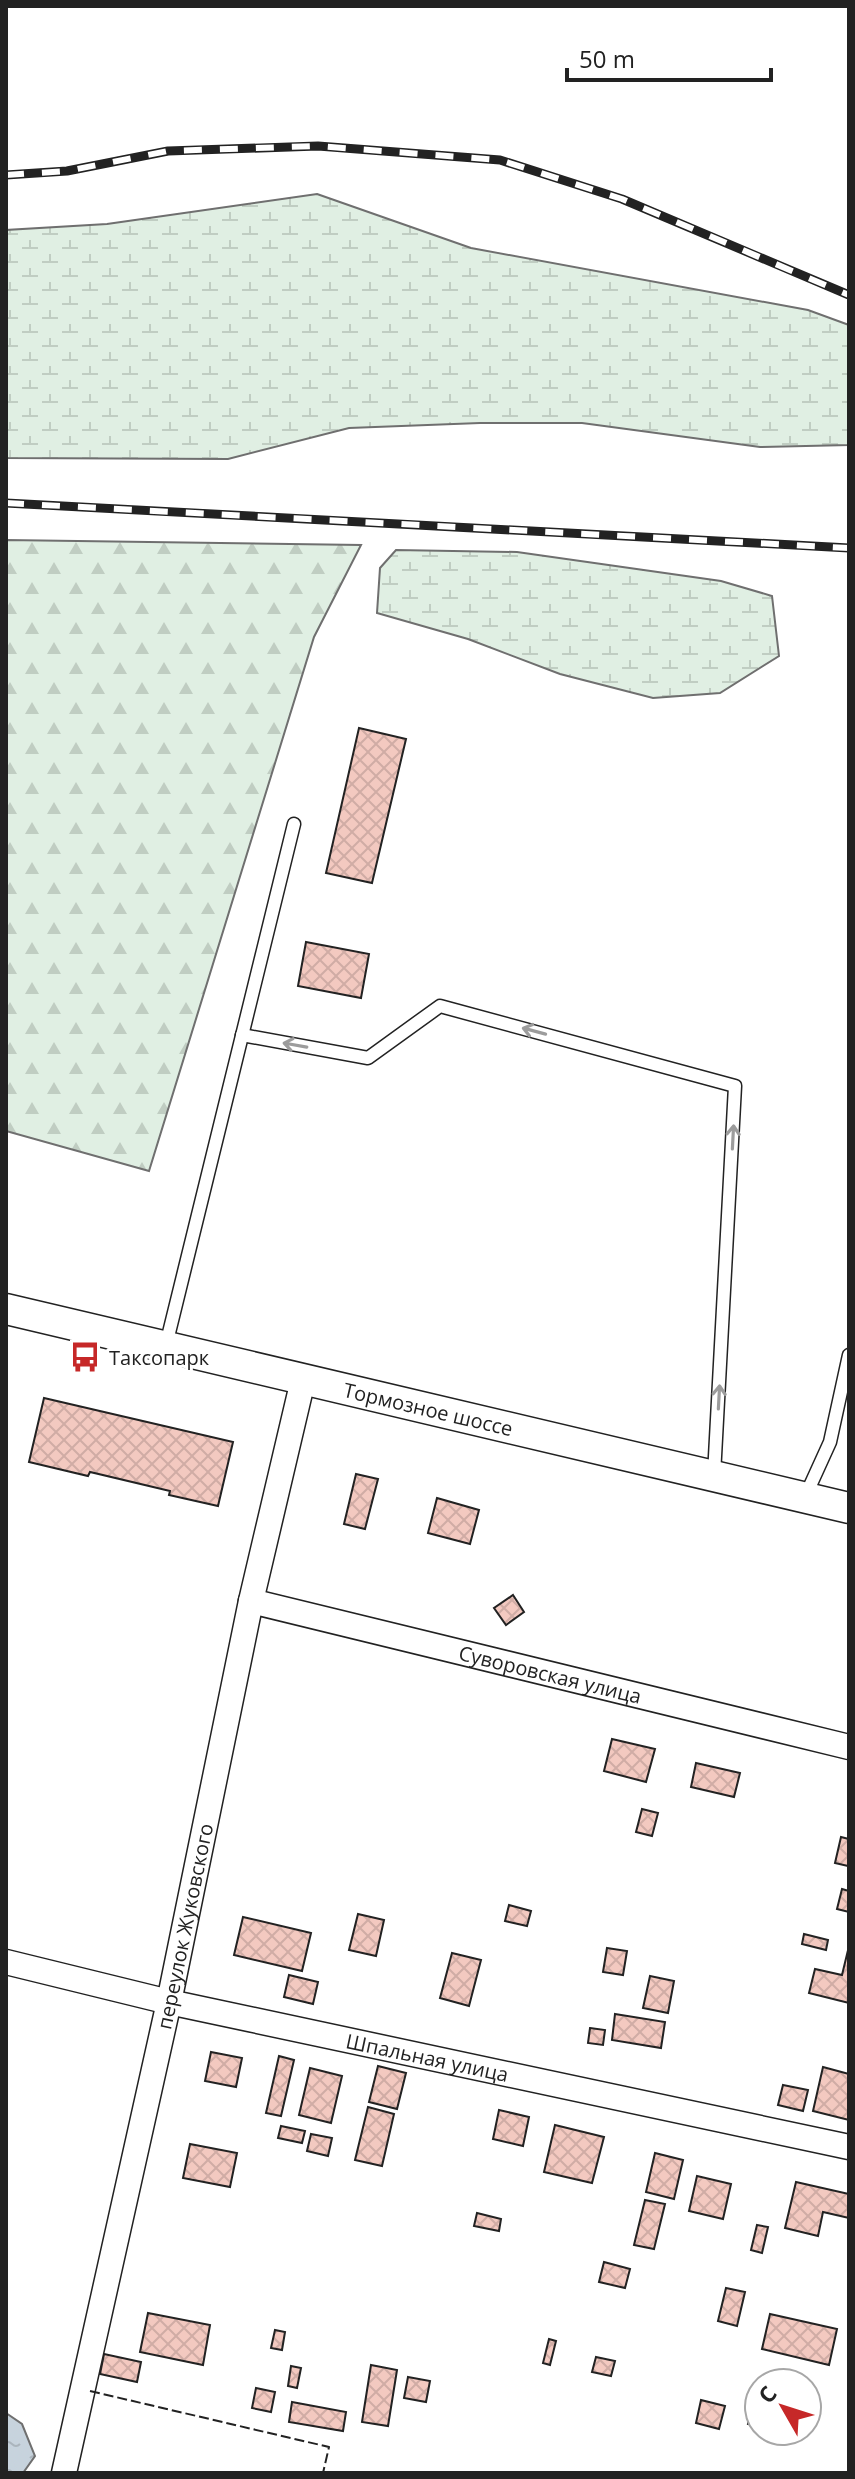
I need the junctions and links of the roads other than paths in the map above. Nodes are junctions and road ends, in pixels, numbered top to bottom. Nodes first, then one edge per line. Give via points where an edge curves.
1 (294, 824) dead end
2 (242, 1035) junction
3 (6, 1309) edge
4 (166, 1347) junction
5 (849, 1355) edge
6 (303, 1380) junction
7 (714, 1475) junction
8 (804, 1497) junction
9 (849, 1508) edge
10 (251, 1601) junction
11 (849, 1747) edge
12 (6, 1962) edge
13 (169, 2002) junction
14 (849, 2147) edge
15 (64, 2473) edge

1 - 2 lane
2 - 4 lane
7 -> 2 lane via 735,1086 440,1006 368,1058
3 - 4 street, Тормозное шоссе
4 - 6 street, Тормозное шоссе
5 - 8 lane via 830,1442
6 - 7 street, Тормозное шоссе
6 - 10 street, переулок Жуковского
7 - 8 street, Тормозное шоссе
8 - 9 street, Тормозное шоссе
10 - 11 street, Суворовская улица
10 - 13 street, переулок Жуковского
12 - 13 street, Шпальная улица
13 - 14 street, Шпальная улица
13 - 15 street, переулок Жуковского

